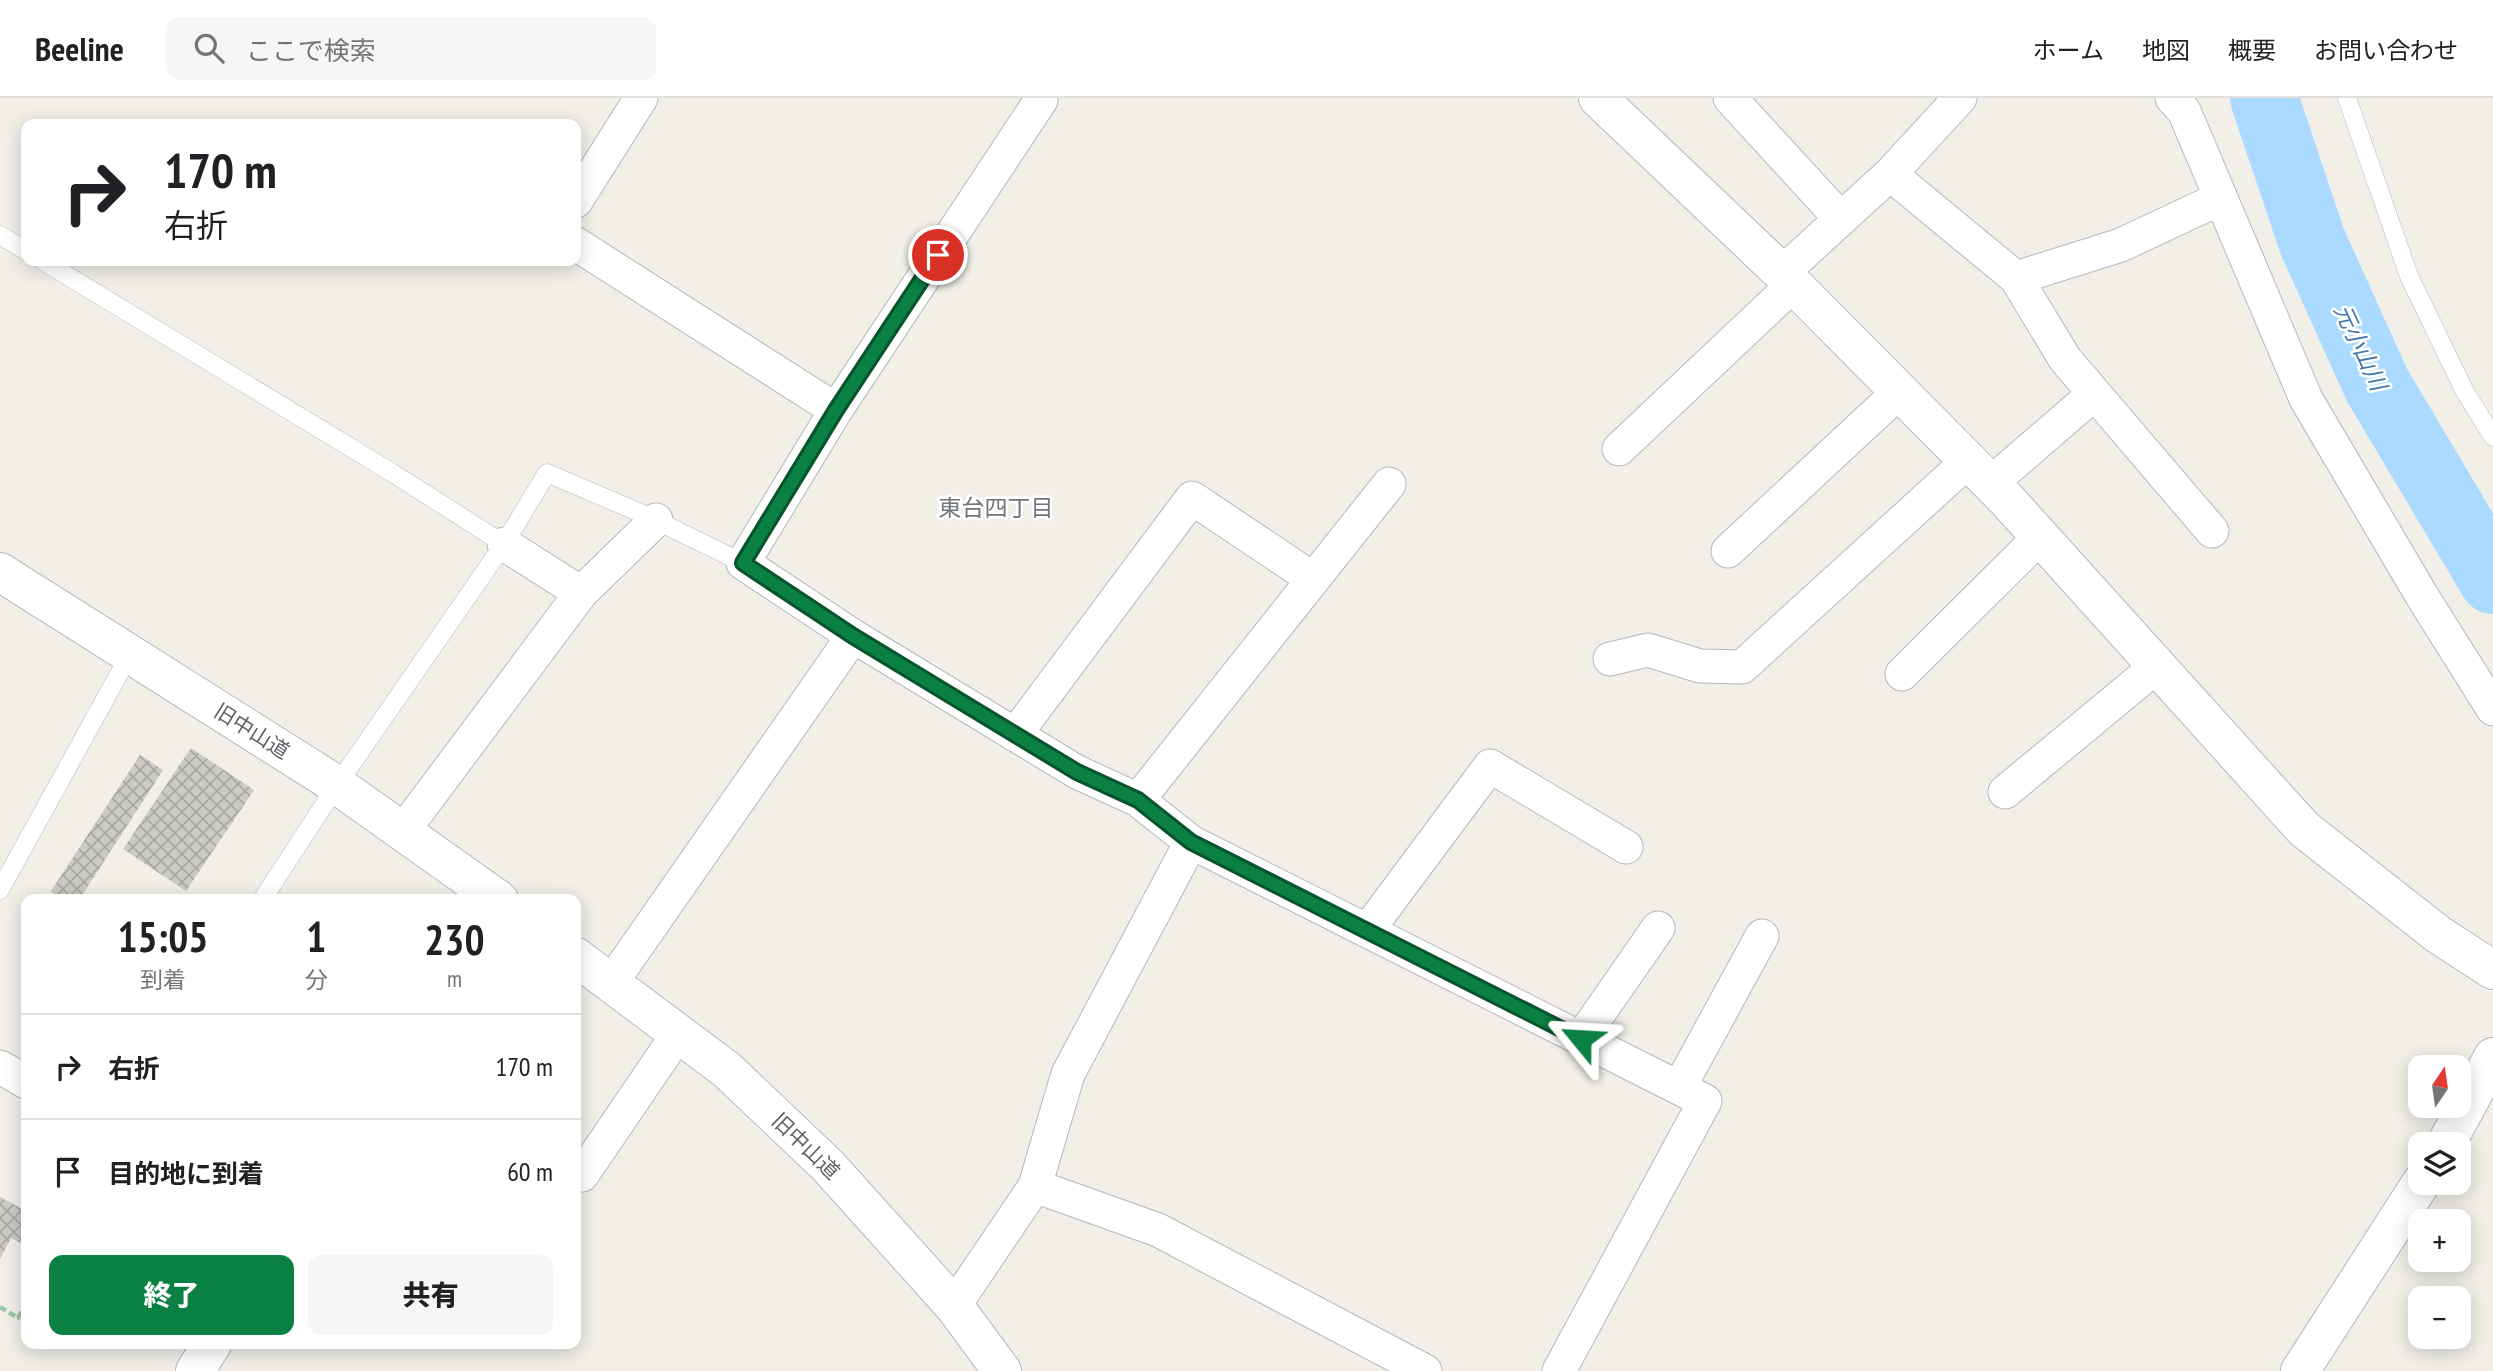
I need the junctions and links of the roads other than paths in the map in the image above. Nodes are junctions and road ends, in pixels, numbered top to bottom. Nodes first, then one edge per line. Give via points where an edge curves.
1 (640, 98) edge
2 (1598, 98) edge
3 (1730, 98) edge
4 (1960, 98) edge
5 (2347, 98) edge
6 (1041, 100) dead end
7 (2178, 102) edge
8 (1890, 174) junction
9 (581, 193) edge
10 (2221, 198) junction
11 (1841, 219) junction
12 (0, 235) edge
13 (581, 247) edge
14 (21, 248) edge
15 (51, 266) edge
16 (2016, 278) junction
17 (1788, 279) junction
18 (1900, 391) junction
19 (2094, 394) junction
20 (836, 410) junction
21 (2493, 437) edge
22 (1619, 449) dead end
23 (1979, 472) junction
24 (1389, 484) dead end
25 (656, 520) junction
26 (2212, 531) dead end
27 (2040, 537) junction
28 (503, 544) junction
29 (1728, 551) dead end
30 (743, 563) junction
31 (0, 572) edge
32 (1313, 579) junction
33 (581, 593) junction
34 (853, 636) junction
35 (130, 654) junction
36 (1610, 659) dead end
37 (2157, 666) junction
38 (1902, 674) dead end
39 (2493, 709) edge
40 (1016, 735) junction
41 (337, 785) junction
42 (2005, 792) dead end
43 (1138, 800) junction
44 (402, 831) junction
45 (1191, 842) junction
46 (1626, 847) dead end
47 (0, 890) edge
48 (266, 894) edge
49 (490, 894) edge
50 (1658, 928) dead end
51 (1367, 931) junction
52 (1762, 936) dead end
53 (581, 961) edge
54 (2493, 970) edge
55 (611, 983) junction
56 (678, 1034) junction
57 (1581, 1039) junction
58 (2493, 1057) edge
59 (0, 1067) edge
60 (21, 1079) edge
61 (1679, 1088) junction
62 (2452, 1132) edge
63 (582, 1175) dead end
64 (1035, 1186) junction
65 (2413, 1195) edge
66 (954, 1306) junction
67 (209, 1349) edge
68 (195, 1371) edge
69 (1002, 1371) edge
70 (1425, 1371) edge
71 (1559, 1371) edge
72 (2300, 1371) edge

1 - 9 street
2 - 17 street
3 - 11 street
4 - 8 street
5 - 21 lane via 2409,276 2464,390
6 - 20 street
7 - 10 street
8 - 11 street
8 - 16 street
10 - 16 street via 2121,245
10 - 39 street via 2306,399
11 - 17 street
12 - 14 lane
13 - 20 street
15 - 28 lane
16 - 19 street via 2064,359
17 - 18 street
17 - 22 street
18 - 23 street
18 - 29 street
19 - 23 street
19 - 26 street
20 - 30 street
23 - 27 street
23 - 36 street via 1742,667 1700,666 1648,650
24 - 32 street
25 - 28 lane via 547,473
25 - 30 lane
25 - 33 street
27 - 37 street
27 - 38 street
28 - 33 street
28 - 41 lane
30 - 34 street
31 - 35 street, 旧中山道
32 - 40 street via 1192,498
32 - 43 street
33 - 44 street
34 - 40 street
34 - 55 street
35 - 41 street, 旧中山道
35 - 47 lane
37 - 42 street
37 - 54 street via 2304,829 2439,935
40 - 43 street via 1077,772
41 - 44 street, 旧中山道
41 - 48 lane
43 - 45 street
44 - 49 street, 旧中山道
45 - 51 street
45 - 64 street via 1068,1074
46 - 51 street via 1490,766
50 - 57 street
51 - 57 street
52 - 61 street
53 - 55 street, 旧中山道
55 - 56 street, 旧中山道
56 - 63 street
56 - 66 street, 旧中山道 via 727,1070 828,1166
57 - 61 street
58 - 62 street
59 - 60 street
61 - 71 street via 1705,1101
64 - 66 street
64 - 70 street via 1158,1230
65 - 72 street
66 - 69 street, 旧中山道
67 - 68 street

